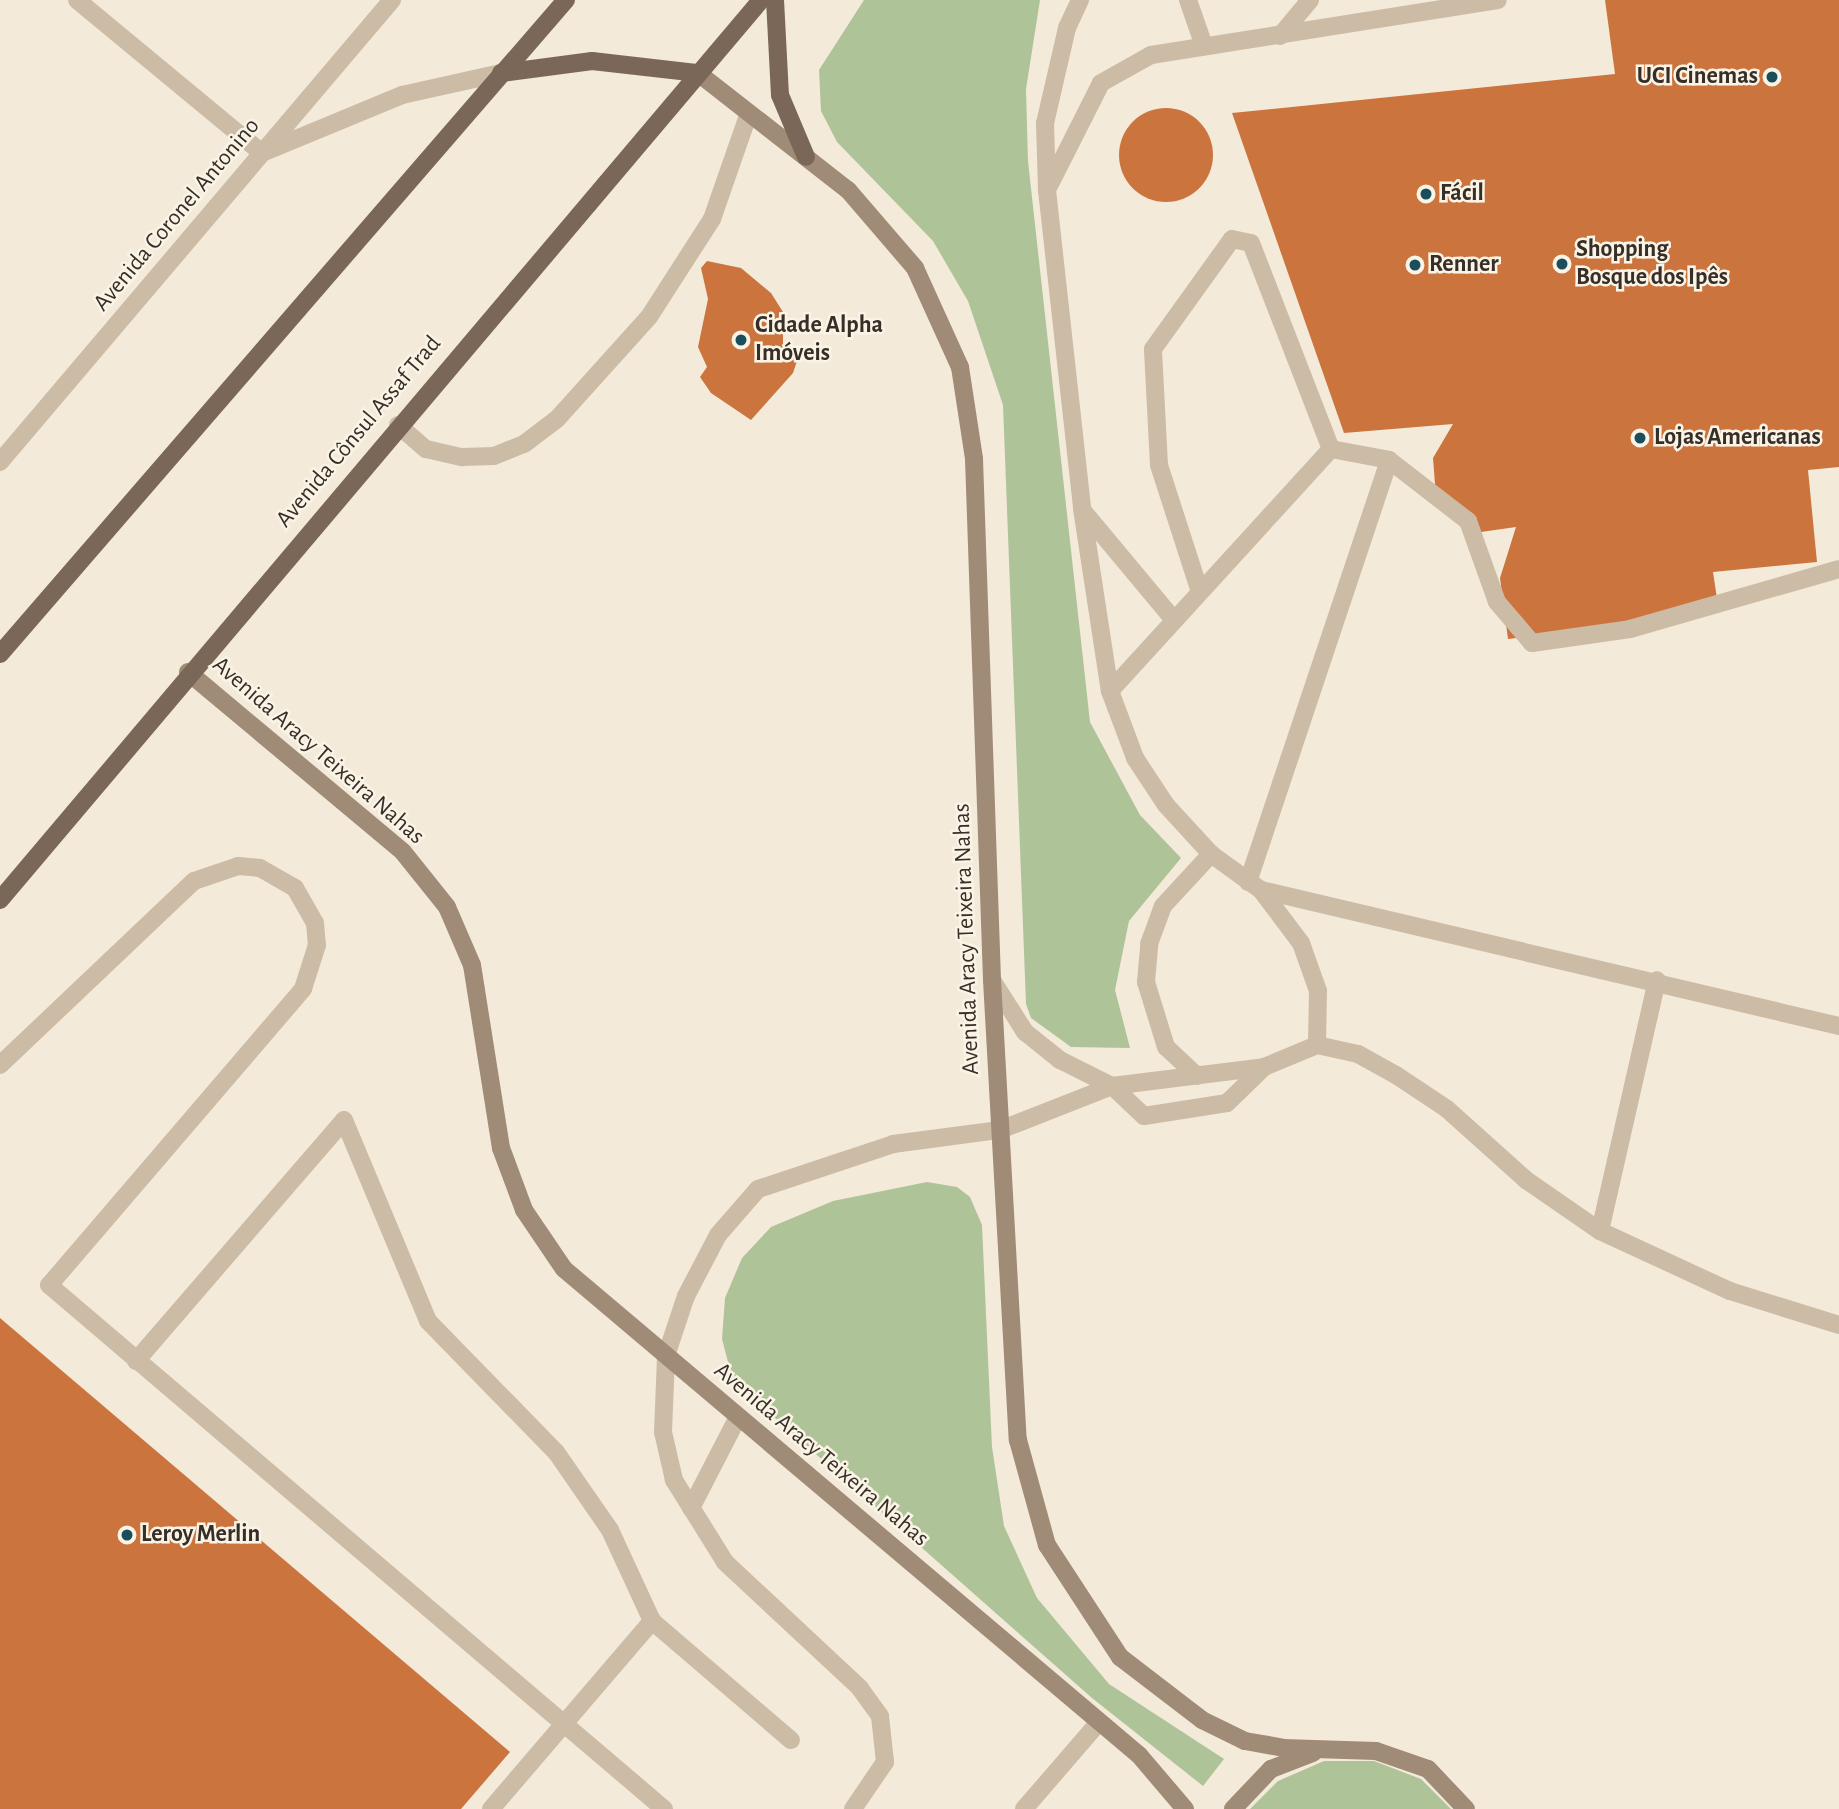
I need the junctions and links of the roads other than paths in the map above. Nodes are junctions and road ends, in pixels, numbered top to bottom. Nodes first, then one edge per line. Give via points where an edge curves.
1 (76, 0) edge
2 (392, 0) edge
3 (566, 0) edge
4 (761, 0) edge
5 (775, 0) edge
6 (1080, 0) edge
7 (1188, 0) edge
8 (1310, 0) edge
9 (1498, 0) edge
10 (1280, 36) junction
11 (1204, 46) junction
12 (501, 73) junction
13 (698, 73) junction
14 (750, 113) junction
15 (262, 153) junction
16 (806, 157) junction
17 (1047, 190) junction
18 (398, 425) junction
19 (1331, 449) junction
20 (1390, 460) junction
21 (0, 462) edge
22 (1082, 509) junction
23 (1839, 569) edge
24 (1199, 589) junction
25 (1173, 619) junction
26 (0, 654) edge
27 (188, 672) junction
28 (1110, 691) junction
29 (1211, 854) junction
30 (1255, 886) junction
31 (0, 900) edge
32 (992, 980) junction
33 (1657, 980) junction
34 (1839, 1026) edge
35 (1317, 1045) junction
36 (0, 1065) edge
37 (1264, 1067) junction
38 (1197, 1076) junction
39 (1112, 1086) junction
40 (1000, 1130) junction
41 (1600, 1231) junction
42 (1839, 1325) edge
43 (666, 1356) junction
44 (136, 1361) junction
45 (738, 1417) junction
46 (691, 1508) junction
47 (652, 1621) junction
48 (1099, 1722) junction
49 (565, 1724) junction
50 (791, 1740) dead end
51 (1322, 1749) junction
52 (491, 1809) edge
53 (664, 1809) edge
54 (853, 1809) edge
55 (1024, 1809) edge
56 (1185, 1809) edge
57 (1233, 1809) edge
58 (1466, 1809) edge

1 - 15 street
2 - 15 street, Avenida Coronel Antonino
3 - 12 main road
4 - 13 main road, Avenida Cônsul Assaf Trad
5 - 16 main road via 779,95
6 - 17 street via 1067,28 1045,122
7 - 11 street
8 - 10 street
9 - 10 street
10 - 11 street
11 - 17 street via 1151,55 1101,83
12 - 13 main road via 592,61
12 - 15 street via 402,95
12 - 26 main road
13 - 14 street, Avenida Aracy Teixeira Nahas
13 - 18 main road, Avenida Cônsul Assaf Trad
14 - 16 street, Avenida Aracy Teixeira Nahas
14 - 18 street via 712,219 649,317 557,419 524,444 473,457 426,449
15 - 21 street, Avenida Coronel Antonino
16 - 32 street, Avenida Aracy Teixeira Nahas via 848,190 915,268 960,367 974,459
17 - 22 street
18 - 27 main road, Avenida Cônsul Assaf Trad
19 - 20 street
19 - 24 street
19 - 24 street via 1251,243 1233,239 1153,349 1159,465
20 - 23 street via 1468,521 1497,602 1532,643 1630,629
20 - 30 street
22 - 25 street
22 - 28 street
24 - 25 street
25 - 28 street
27 - 31 main road, Avenida Cônsul Assaf Trad
27 - 43 street, Avenida Aracy Teixeira Nahas via 403,852 447,908 472,965 501,1148 524,1210 564,1269
28 - 29 street via 1135,758 1166,805
29 - 30 street
29 - 38 street via 1163,906 1149,944 1146,982 1166,1047
30 - 33 street
30 - 35 street via 1308,957 1318,991
32 - 39 street via 1025,1032 1060,1060
32 - 40 street, Avenida Aracy Teixeira Nahas
33 - 34 street
33 - 41 street
35 - 37 street
35 - 41 street via 1358,1054 1396,1075 1447,1109 1526,1180
36 - 44 street via 194,881 238,866 260,868 305,901 317,945 303,989 49,1285
37 - 38 street
37 - 39 street via 1227,1102 1144,1116
38 - 39 street
39 - 40 street
40 - 43 street via 893,1144 793,1172 758,1189 703,1261
40 - 51 street, Avenida Aracy Teixeira Nahas via 1018,1440 1058,1570 1121,1657 1202,1720 1245,1741
41 - 42 street via 1730,1291
43 - 45 street, Avenida Aracy Teixeira Nahas
43 - 46 street via 663,1432 674,1480
44 - 47 street via 344,1120 428,1321 556,1452 610,1530
44 - 49 street
45 - 46 street
45 - 48 street, Avenida Aracy Teixeira Nahas
46 - 54 street via 725,1562 872,1701 885,1731 885,1762
47 - 49 street
47 - 50 street
48 - 55 street
48 - 56 street, Avenida Aracy Teixeira Nahas
49 - 52 street
49 - 53 street
51 - 57 street via 1271,1769
51 - 58 street, Avenida Aracy Teixeira Nahas via 1376,1751 1428,1769

